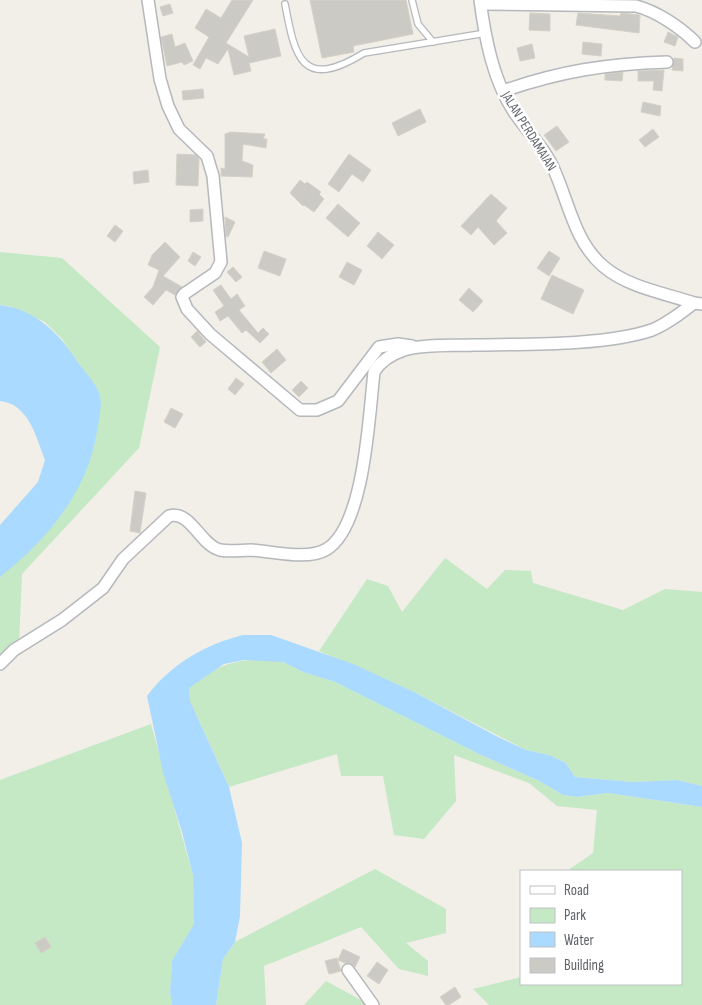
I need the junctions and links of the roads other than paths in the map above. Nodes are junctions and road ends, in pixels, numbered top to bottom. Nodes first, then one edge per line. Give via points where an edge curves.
1 (148, 0) edge
2 (412, 0) edge
3 (480, 2) edge
4 (286, 4) dead end
5 (486, 33) junction
6 (433, 42) junction
7 (695, 42) dead end
8 (667, 62) dead end
9 (503, 90) junction
10 (698, 304) edge
11 (419, 347) junction
12 (0, 664) edge
13 (348, 970) dead end
14 (373, 1005) edge

1 - 11 street via 160,79 168,106 179,129 207,156 213,176 221,262 215,273 184,294 187,308 215,338 300,410 317,410 338,401 380,347 398,344
2 - 6 lane via 418,24
3 - 5 street, JALAN PERDAMAIAN
3 - 7 street via 636,6 671,24
4 - 6 lane via 294,49 308,67 324,68 349,62 364,53
5 - 6 lane
5 - 9 street, JALAN PERDAMAIAN
8 - 9 street via 571,70
9 - 10 street, JALAN PERDAMAIAN via 513,110 555,170 589,253 617,276
10 - 11 street via 652,330 627,336 536,344
11 - 12 street via 389,356 374,372 360,490 343,530 326,550 294,554 220,550 207,544 184,518 169,516 123,559 103,588 62,620 14,650
13 - 14 street

